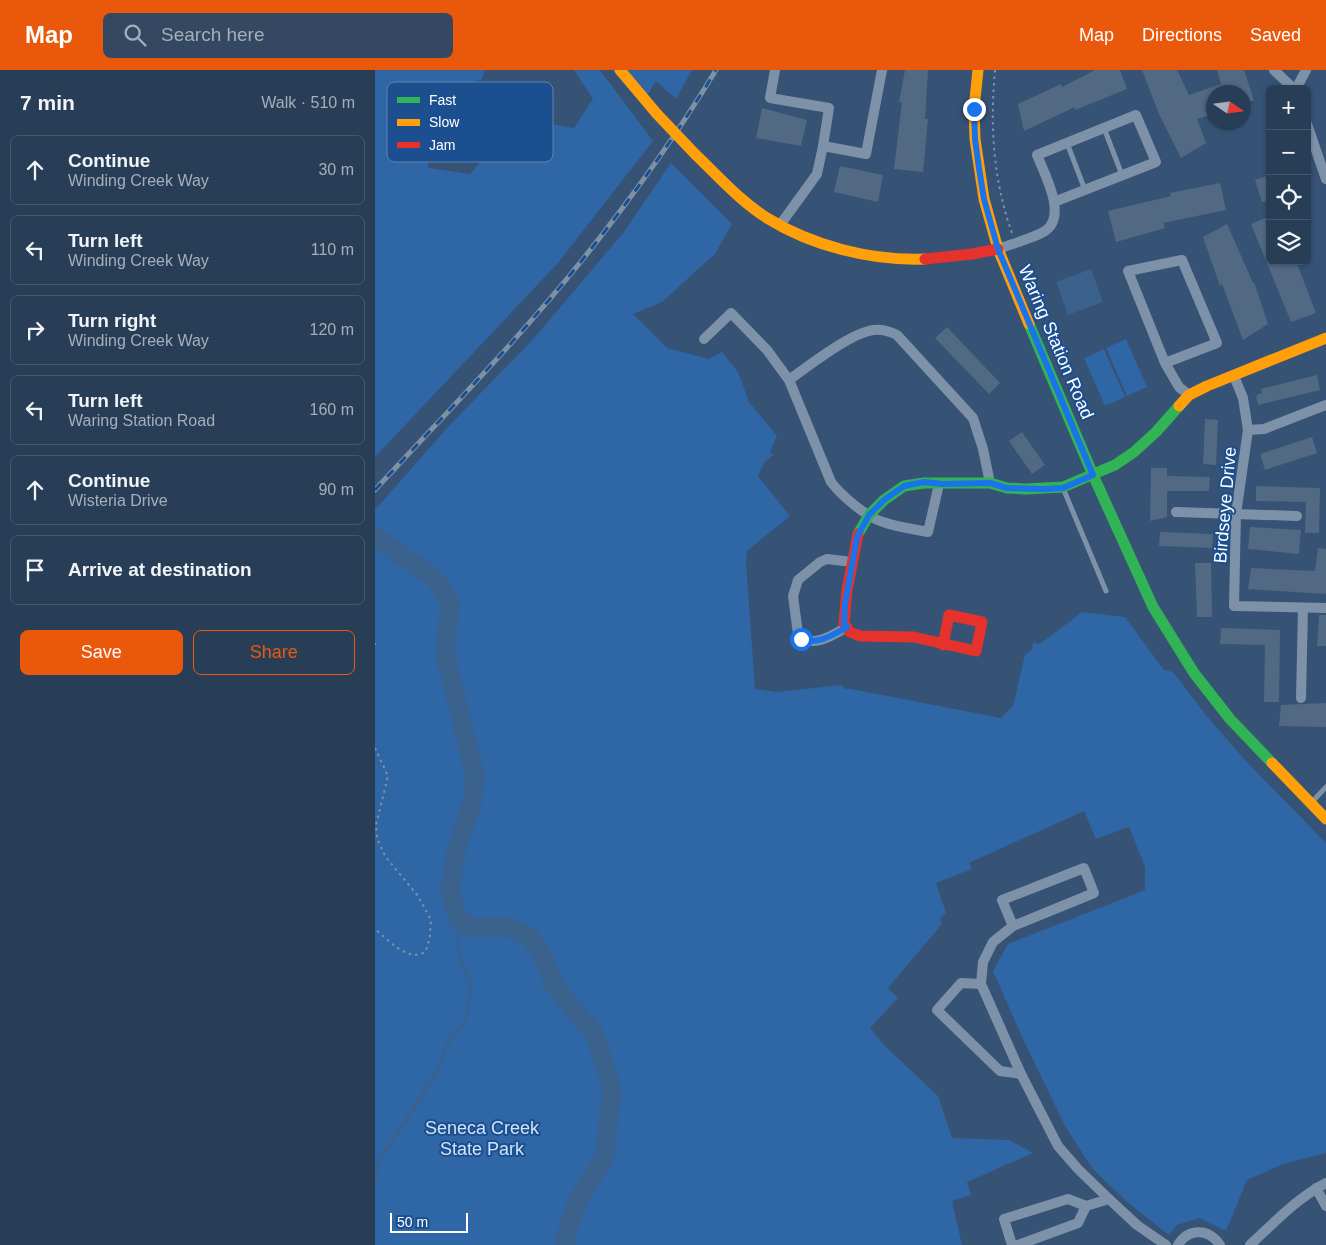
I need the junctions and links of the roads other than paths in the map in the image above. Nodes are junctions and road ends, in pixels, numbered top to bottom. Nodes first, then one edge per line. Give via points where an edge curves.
1 (620, 70) edge
2 (775, 70) edge
3 (882, 70) edge
4 (978, 70) edge
5 (1274, 70) edge
6 (1306, 70) edge
7 (1291, 85) edge
8 (1297, 85) edge
9 (1104, 128) junction
10 (1309, 130) edge
11 (1067, 143) junction
12 (823, 146) junction
13 (1123, 175) junction
14 (1326, 179) edge
15 (1085, 190) junction
16 (1054, 202) junction
17 (780, 225) junction
18 (998, 249) junction
19 (704, 339) dead end
20 (1326, 340) edge
21 (1165, 363) junction
22 (1234, 376) junction
23 (789, 380) junction
24 (1189, 395) junction
25 (1326, 405) edge
26 (1248, 430) junction
27 (1093, 475) junction
28 (990, 483) junction
29 (939, 484) junction
30 (1063, 488) junction
31 (1176, 512) dead end
32 (1236, 514) junction
33 (869, 515) junction
34 (1297, 516) dead end
35 (852, 562) junction
36 (1106, 592) dead end
37 (1303, 608) junction
38 (1326, 608) edge
39 (847, 627) junction
40 (943, 645) dead end
41 (1301, 698) dead end
42 (1326, 787) edge
43 (1310, 803) junction
44 (1326, 819) edge
45 (1013, 926) junction
46 (981, 984) junction
47 (1021, 1074) junction
48 (1326, 1183) edge
49 (1316, 1188) junction
50 (1109, 1199) junction
51 (1087, 1206) junction
52 (1326, 1206) edge
53 (1012, 1245) edge
54 (1018, 1245) edge
55 (1166, 1245) edge
56 (1178, 1245) edge
57 (1220, 1245) edge
58 (1251, 1245) edge

1 - 17 street, bridge via 695,154 749,204
2 - 12 street via 770,98 829,108
3 - 12 street via 867,154
4 - 18 street, Waring Station Road via 975,139 984,199
5 - 7 street
6 - 8 street
9 - 11 street
9 - 13 lane
9 - 13 street via 1136,115 1156,162
10 - 14 street
11 - 15 lane
11 - 16 street via 1037,155
12 - 17 street via 817,174
13 - 15 street
15 - 16 street
16 - 18 street via 1053,221 1046,231
17 - 18 street via 821,244 899,260 945,259
18 - 27 street, Waring Station Road
19 - 23 street via 731,313 767,350
20 - 22 street
21 - 21 street via 1129,271 1182,260 1217,343
21 - 24 street via 1179,387
22 - 24 street
22 - 26 street, Birdseye Drive via 1243,398
23 - 28 street via 846,341 872,330 897,334 973,418
23 - 33 street via 831,482 839,493
24 - 27 street via 1140,447 1115,465
25 - 26 street via 1264,429
26 - 32 street, Birdseye Drive
27 - 30 street
27 - 43 street, Waring Station Road via 1153,607 1194,673 1230,719
28 - 29 street
28 - 30 street via 1007,488
29 - 33 street via 924,482 904,486
29 - 33 street via 928,532 881,522
30 - 36 lane
31 - 32 street
32 - 34 street
32 - 37 street, Birdseye Drive via 1234,606
33 - 35 street via 857,537
35 - 39 street via 845,604 844,623
35 - 39 street via 827,559 820,562 798,580 793,596 801,639 819,641
37 - 38 street, Birdseye Drive
37 - 41 street
39 - 40 street via 860,636 914,637
42 - 43 lane
43 - 44 street, Waring Station Road
45 - 45 street via 1095,892 1084,868 1002,900
45 - 46 street via 993,942 983,962
46 - 47 street
46 - 47 street via 961,983 937,1010 1000,1071
47 - 50 street via 1058,1146
48 - 49 street
49 - 52 street
49 - 58 street
50 - 51 street
50 - 55 street via 1137,1225
51 - 53 street via 1068,1199 1004,1219
51 - 54 street via 1078,1223
56 - 57 street via 1185,1237 1200,1232 1215,1238

